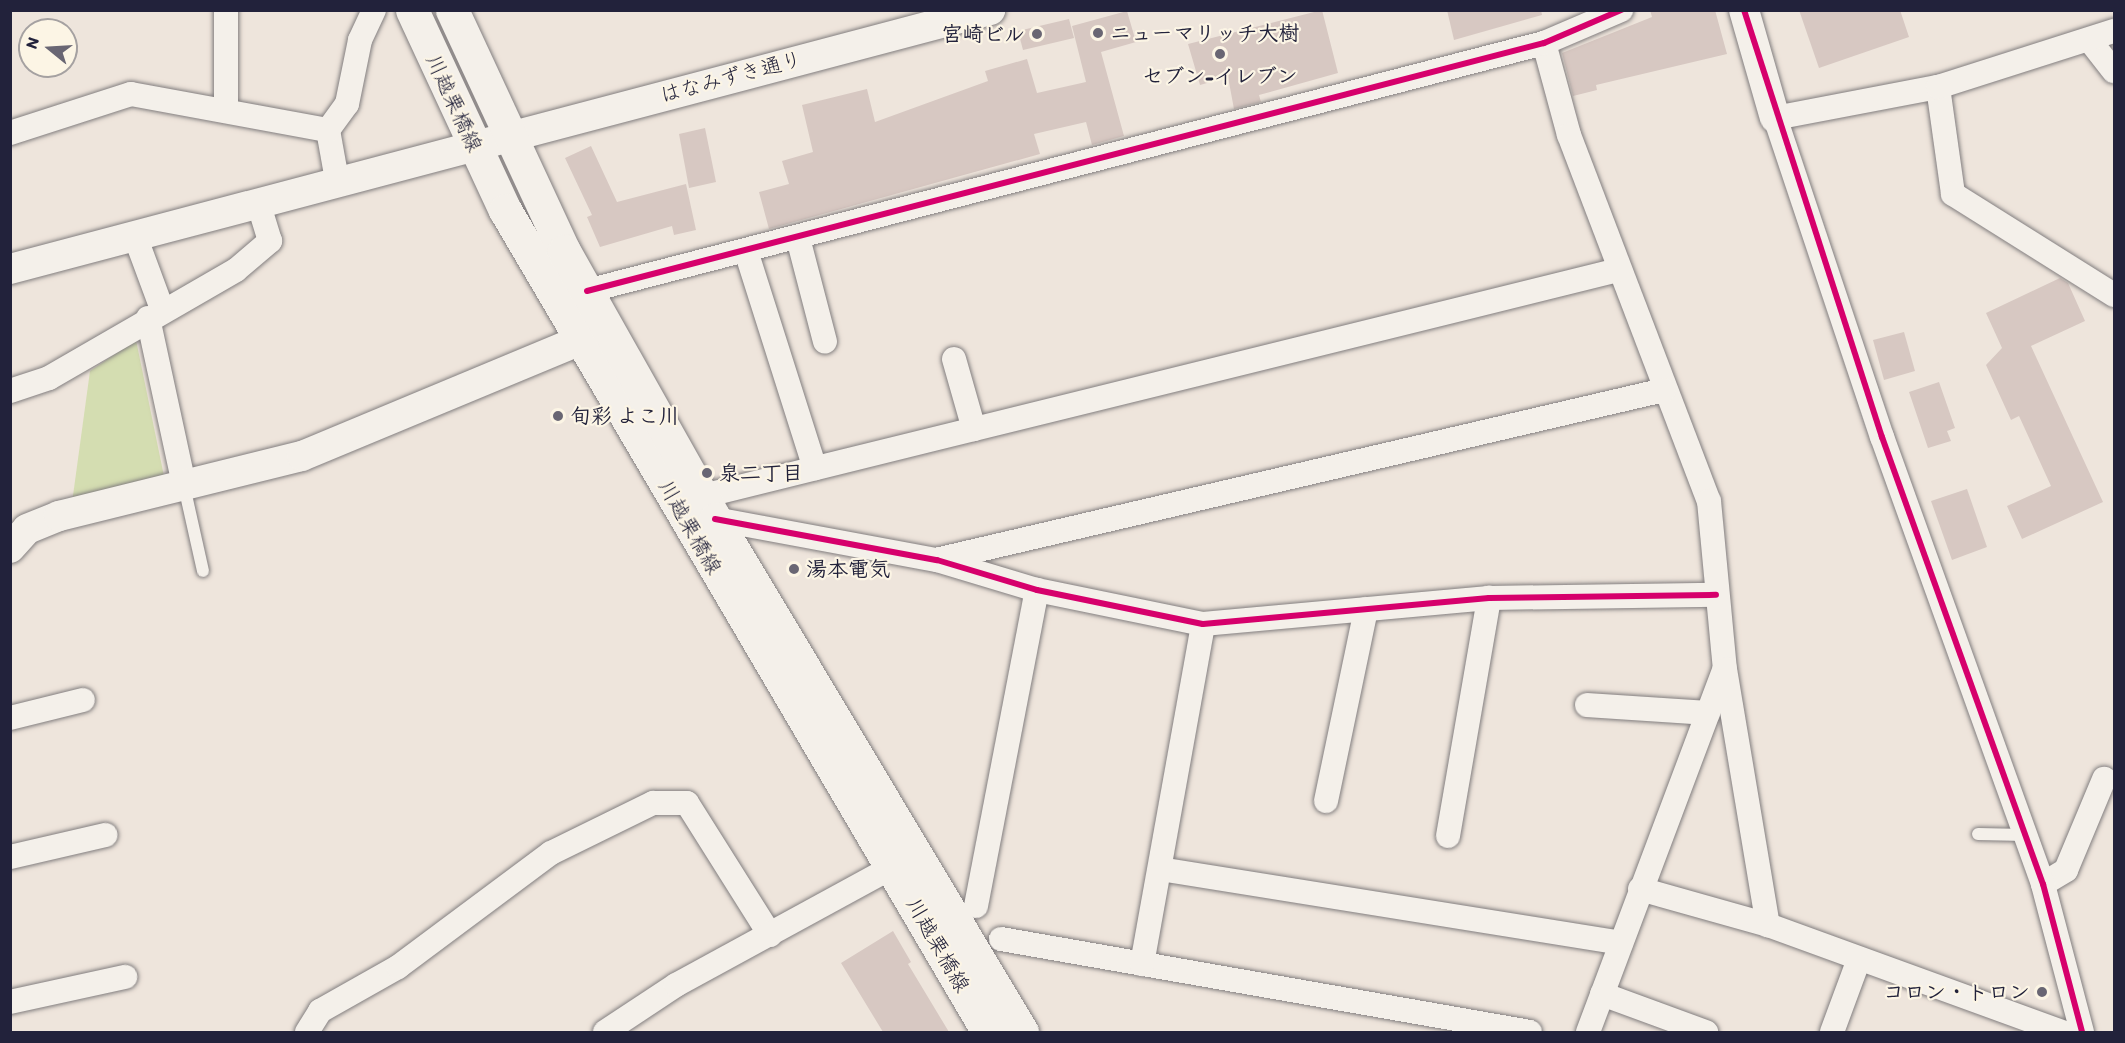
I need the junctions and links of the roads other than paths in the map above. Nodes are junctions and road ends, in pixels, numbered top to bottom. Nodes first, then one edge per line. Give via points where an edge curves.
1 (226, 10) edge
2 (374, 10) edge
3 (412, 10) edge
4 (452, 10) edge
5 (990, 10) edge
6 (1621, 10) edge
7 (1744, 10) edge
8 (2115, 31) edge
9 (2091, 42) junction
10 (1544, 43) junction
11 (2115, 72) edge
12 (1938, 87) junction
13 (226, 111) junction
14 (1775, 118) junction
15 (328, 130) junction
16 (10, 133) edge
17 (507, 135) junction
18 (472, 144) junction
19 (336, 180) junction
20 (258, 202) junction
21 (135, 236) junction
22 (798, 238) junction
23 (746, 251) junction
24 (10, 269) edge
25 (1618, 270) junction
26 (587, 291) junction
27 (2115, 295) edge
28 (155, 314) junction
29 (580, 340) junction
30 (825, 342) dead end
31 (954, 358) dead end
32 (1664, 390) junction
33 (10, 391) edge
34 (974, 429) junction
35 (815, 468) junction
36 (184, 484) junction
37 (709, 508) junction
38 (10, 548) edge
39 (937, 560) junction
40 (203, 571) dead end
41 (1037, 590) junction
42 (1716, 595) junction
43 (1489, 598) junction
44 (1366, 609) junction
45 (1203, 624) junction
46 (1725, 669) junction
47 (83, 700) dead end
48 (1587, 705) dead end
49 (1708, 713) junction
50 (10, 717) edge
51 (2104, 779) dead end
52 (1326, 801) dead end
53 (1978, 834) dead end
54 (105, 835) dead end
55 (2025, 835) junction
56 (1448, 836) dead end
57 (10, 857) edge
58 (892, 867) junction
59 (1160, 869) junction
60 (2043, 884) junction
61 (1640, 889) junction
62 (976, 906) dead end
63 (1768, 925) junction
64 (770, 934) junction
65 (1001, 939) dead end
66 (1620, 943) junction
67 (1859, 960) junction
68 (1142, 964) junction
69 (125, 977) dead end
70 (1602, 993) junction
71 (10, 1002) edge
72 (307, 1032) edge
73 (605, 1032) edge
74 (988, 1032) edge
75 (1022, 1032) edge
76 (1530, 1032) edge
77 (1588, 1032) edge
78 (1706, 1032) edge
79 (1832, 1032) edge
80 (2062, 1032) edge
81 (2082, 1032) edge

1 - 13 street
2 - 15 street via 360,40 347,104
3 - 18 main road, 川越栗橋線
4 - 17 main road, 川越栗橋線
5 - 17 street, はなみずき通り
6 - 10 street
7 - 14 street
8 - 9 street
9 - 11 street
9 - 12 street
10 - 22 street
10 - 25 street via 1569,135
12 - 14 street
12 - 27 street via 1953,194
13 - 15 street
13 - 16 street via 131,94
14 - 55 street via 1882,437
15 - 19 street
17 - 18 street, はなみずき通り
17 - 26 main road, 川越栗橋線
18 - 19 street, はなみずき通り
18 - 29 main road, 川越栗橋線
19 - 20 street, はなみずき通り
20 - 21 street, はなみずき通り
20 - 28 street via 270,241 236,270
21 - 24 street, はなみずき通り
21 - 28 street
22 - 23 street
22 - 30 street
23 - 26 street
23 - 35 street
25 - 32 street
25 - 34 street
26 - 37 main road, 川越栗橋線
28 - 33 street via 49,378
28 - 36 street
29 - 36 street via 302,456
29 - 58 main road, 川越栗橋線
31 - 34 street
32 - 39 street
32 - 42 street via 1709,501
34 - 35 street
35 - 37 street
36 - 38 street via 59,516 27,528
36 - 40 lane
37 - 39 street
37 - 75 main road, 川越栗橋線
39 - 41 street
41 - 45 street
41 - 62 street
42 - 43 street
42 - 46 street
43 - 44 street
43 - 56 street
44 - 45 street
44 - 52 street
45 - 59 street
46 - 49 street
46 - 63 street
47 - 50 street
48 - 49 street
49 - 61 street
51 - 60 street via 2066,870
53 - 55 lane
54 - 57 street
55 - 60 street
58 - 64 street
58 - 74 main road, 川越栗橋線
59 - 66 street
59 - 68 street
60 - 81 street
61 - 63 street
61 - 66 street
63 - 67 street
64 - 72 street via 687,803 653,804 551,853 398,966 320,1011
64 - 73 street
65 - 68 street
66 - 70 street
67 - 79 street
67 - 80 street
68 - 76 street
69 - 71 street
70 - 77 street
70 - 78 street

